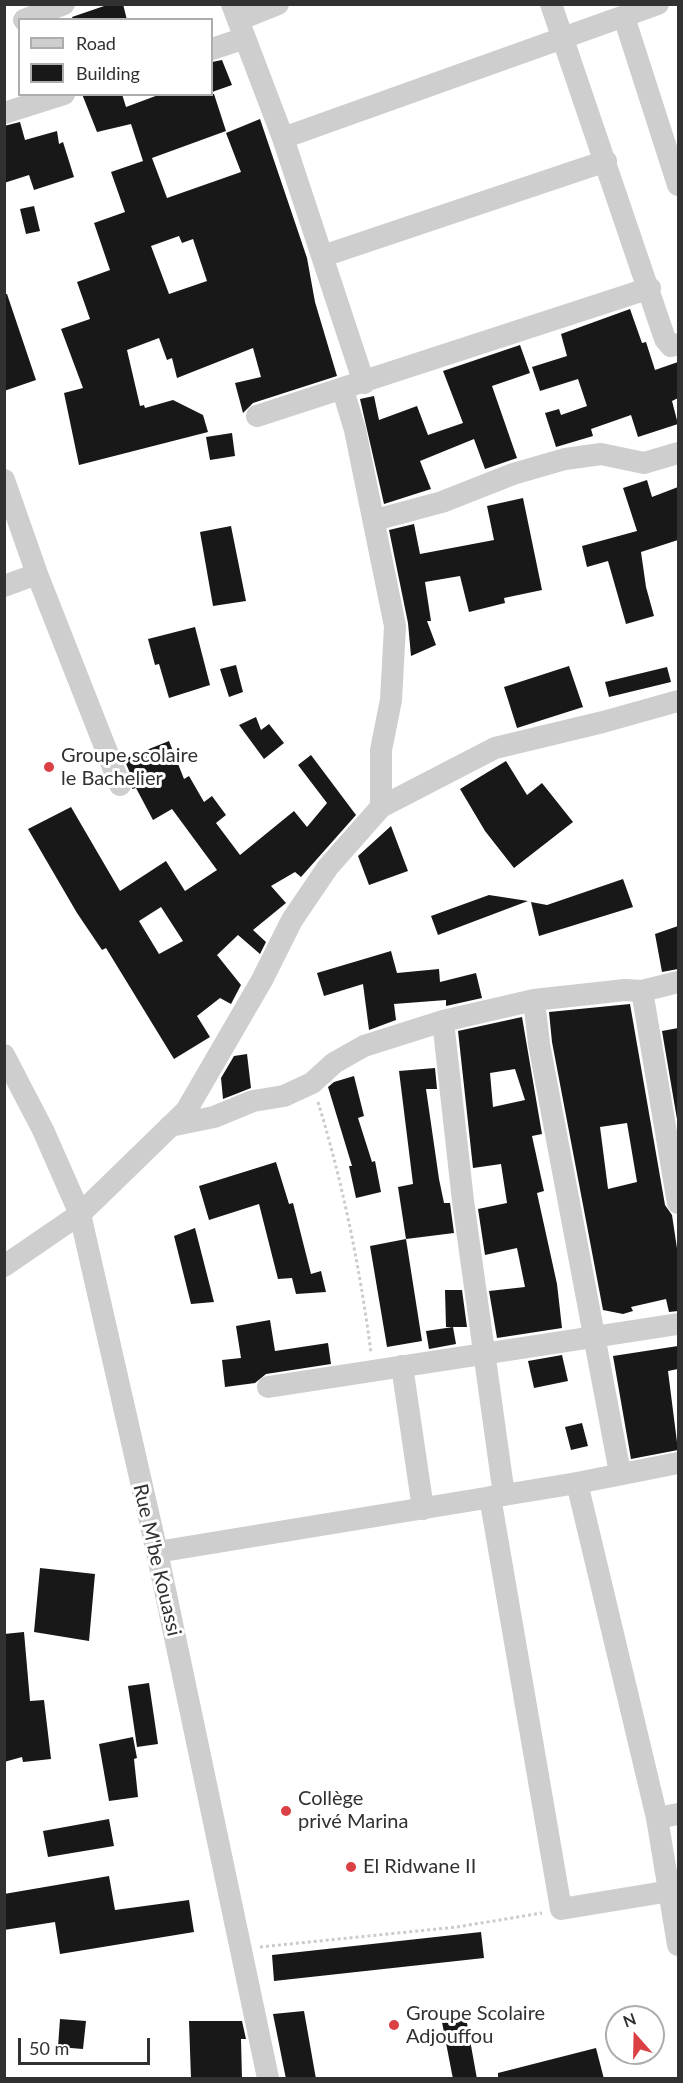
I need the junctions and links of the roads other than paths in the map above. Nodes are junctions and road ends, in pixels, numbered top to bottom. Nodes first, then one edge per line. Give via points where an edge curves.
1 (64, 4) edge
2 (279, 4) edge
3 (551, 4) edge
4 (658, 4) edge
5 (624, 16) junction
6 (29, 18) edge
7 (238, 21) edge
8 (563, 38) junction
9 (213, 48) edge
10 (58, 96) edge
11 (4, 113) edge
12 (283, 138) junction
13 (606, 160) junction
14 (678, 184) edge
15 (323, 256) junction
16 (650, 288) junction
17 (678, 344) edge
18 (364, 383) junction
19 (343, 390) junction
20 (257, 416) dead end
21 (678, 453) edge
22 (4, 480) edge
23 (375, 520) junction
24 (37, 574) junction
25 (4, 586) edge
26 (678, 701) edge
27 (120, 785) dead end
28 (381, 807) junction
29 (678, 982) edge
30 (642, 991) junction
31 (534, 1000) junction
32 (443, 1021) junction
33 (4, 1055) edge
34 (170, 1126) junction
35 (678, 1203) edge
36 (80, 1214) junction
37 (4, 1266) edge
38 (678, 1324) edge
39 (594, 1336) junction
40 (484, 1353) junction
41 (402, 1366) junction
42 (268, 1387) dead end
43 (678, 1463) edge
44 (620, 1473) junction
45 (577, 1483) junction
46 (497, 1496) junction
47 (423, 1509) junction
48 (157, 1552) junction
49 (668, 1816) edge
50 (670, 1891) junction
51 (678, 1945) edge
52 (268, 2079) edge

1 - 6 street
2 - 7 street
3 - 8 street
4 - 5 street
5 - 8 street
5 - 14 street
7 - 9 street
7 - 12 street
8 - 12 street
8 - 13 street
10 - 11 street
12 - 15 street
13 - 15 street
13 - 16 street
15 - 18 street
16 - 17 street via 665,339 671,346
16 - 18 street
18 - 19 street
19 - 20 street
19 - 23 street
21 - 23 street via 644,463 601,454 565,459 441,502
22 - 24 street
23 - 28 street via 395,626 391,700 381,750
24 - 25 street
24 - 27 street
26 - 28 street via 495,747
28 - 34 street via 328,867 292,920 186,1111
29 - 30 street
30 - 31 street
30 - 35 street
31 - 32 street
31 - 39 street
32 - 34 street via 364,1046 334,1063 312,1083 284,1096 253,1101 214,1118
32 - 40 street
33 - 36 street, Rue M'be Kouassi via 44,1130
34 - 36 street
36 - 37 street
36 - 48 street, Rue M'be Kouassi
38 - 39 street
39 - 40 street
39 - 44 street
40 - 41 street
40 - 46 street
41 - 42 street
41 - 47 street
43 - 44 street
44 - 45 street
45 - 46 street
45 - 49 street
46 - 47 street
46 - 50 street via 561,1909
47 - 48 street
48 - 52 street, Rue M'be Kouassi
49 - 50 street
50 - 51 street

